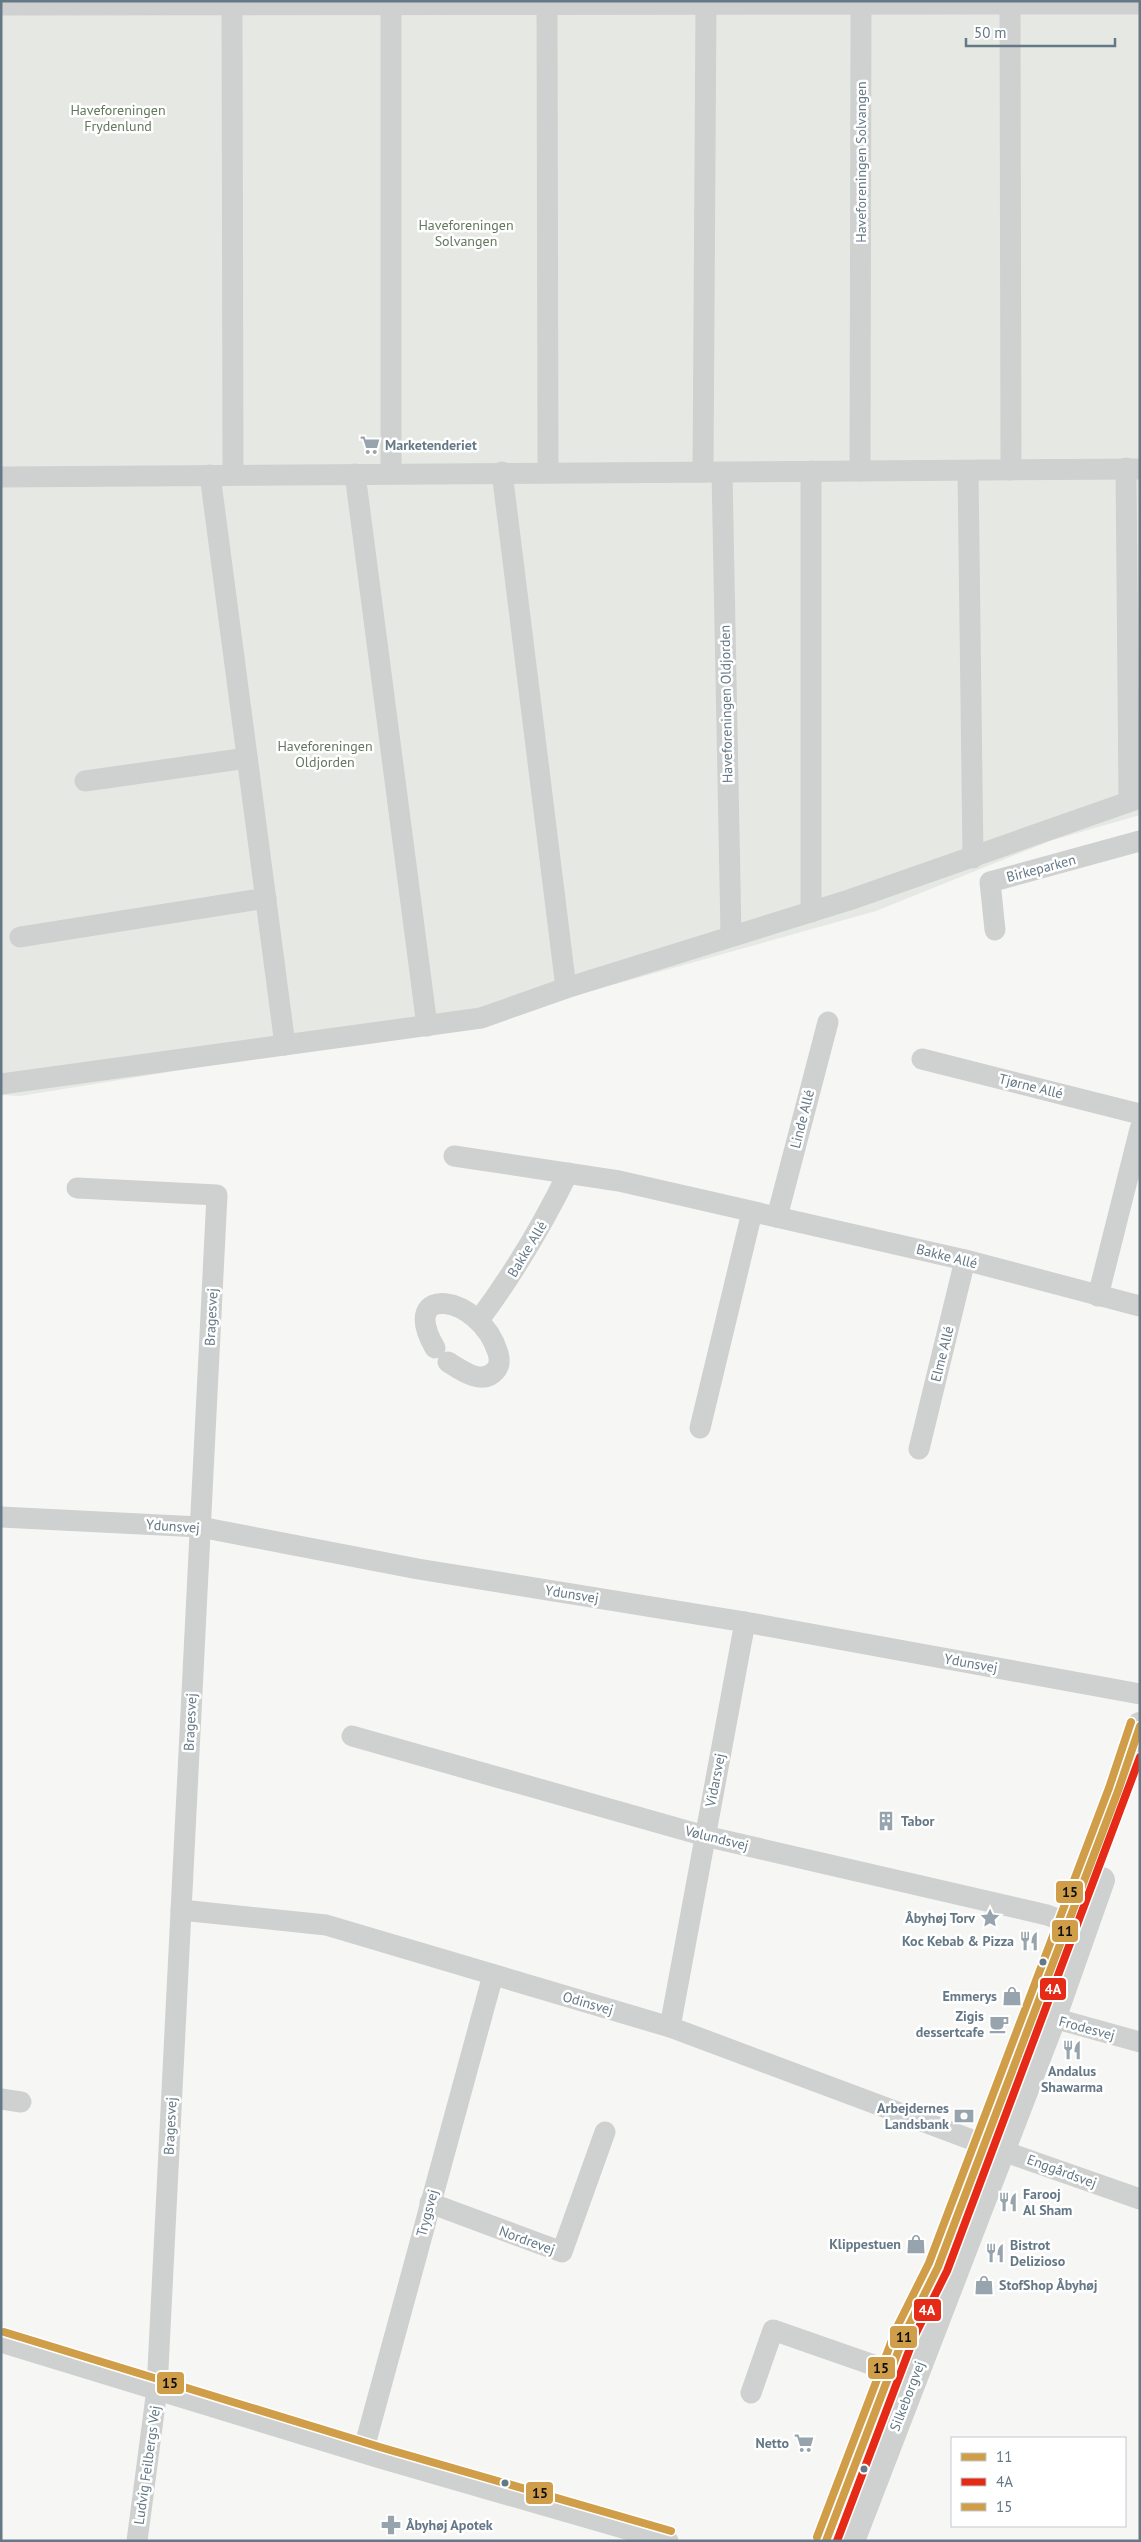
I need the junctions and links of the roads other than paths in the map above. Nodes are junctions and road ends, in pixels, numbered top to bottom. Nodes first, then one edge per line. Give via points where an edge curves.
1 (232, 3) junction
2 (391, 3) junction
3 (861, 3) junction
4 (1010, 3) junction
5 (547, 4) junction
6 (706, 4) junction
7 (1140, 4) edge
8 (1, 5) edge
9 (1133, 469) edge
10 (1011, 470) junction
11 (811, 471) junction
12 (860, 471) junction
13 (968, 471) junction
14 (502, 472) junction
15 (548, 472) junction
16 (712, 472) junction
17 (232, 474) junction
18 (355, 474) junction
19 (391, 474) junction
20 (210, 475) junction
21 (1, 477) edge
22 (247, 758) junction
23 (85, 781) dead end
24 (1134, 799) edge
25 (1140, 842) edge
26 (973, 858) junction
27 (266, 898) junction
28 (811, 912) junction
29 (995, 930) dead end
30 (731, 935) junction
31 (20, 937) dead end
32 (566, 988) junction
33 (828, 1022) dead end
34 (427, 1026) junction
35 (285, 1045) junction
36 (922, 1059) dead end
37 (1, 1084) edge
38 (1140, 1114) edge
39 (1140, 1129) edge
40 (454, 1156) dead end
41 (568, 1173) junction
42 (77, 1188) dead end
43 (752, 1212) junction
44 (777, 1217) junction
45 (965, 1260) junction
46 (1098, 1296) junction
47 (1140, 1306) edge
48 (479, 1320) junction
49 (700, 1428) dead end
50 (919, 1449) dead end
51 (1, 1517) edge
52 (200, 1527) junction
53 (745, 1622) junction
54 (1140, 1694) edge
55 (1140, 1725) edge
56 (352, 1736) dead end
57 (1140, 1773) edge
58 (705, 1836) junction
59 (181, 1910) junction
60 (1077, 1926) junction
61 (493, 1975) junction
62 (1044, 2016) junction
63 (670, 2027) junction
64 (1140, 2042) edge
65 (605, 2132) dead end
66 (993, 2147) junction
67 (1140, 2199) edge
68 (430, 2203) junction
69 (1, 2342) edge
70 (901, 2375) junction
71 (158, 2389) junction
72 (751, 2392) dead end
73 (364, 2452) junction
74 (137, 2541) edge
75 (668, 2541) edge
76 (826, 2541) edge
77 (852, 2541) edge

1 - 2 street
1 - 8 street
1 - 17 street
2 - 5 street
2 - 19 street
3 - 4 street
3 - 6 street
3 - 12 street, Haveforeningen Solvangen
4 - 7 street
4 - 10 street
5 - 6 street
5 - 15 street
6 - 16 street
9 - 10 street
9 - 24 street
10 - 13 street
11 - 12 street
11 - 16 street
11 - 28 street
12 - 13 street
13 - 26 street
14 - 15 street
14 - 19 street
14 - 32 street
15 - 16 street
16 - 30 street, Haveforeningen Oldjorden
17 - 18 street
17 - 20 street
18 - 19 street
18 - 34 street
20 - 21 street
20 - 22 street
22 - 23 street
22 - 27 street
24 - 26 street
25 - 29 street, Birkeparken via 990,882
26 - 28 street
27 - 31 street
27 - 35 street
28 - 30 street
30 - 32 street
32 - 34 street via 481,1018
33 - 44 street, Linde Allé
34 - 35 street
35 - 37 street
36 - 38 street, Tjørne Allé
39 - 46 street
40 - 41 street, Bakke Allé
41 - 43 street, Bakke Allé via 619,1180
41 - 48 street, Bakke Allé via 543,1225
42 - 52 street, Bragesvej via 217,1195
43 - 44 street, Bakke Allé
43 - 49 street
44 - 45 street, Bakke Allé
45 - 46 street, Bakke Allé
45 - 50 street, Elme Allé
46 - 47 street, Bakke Allé
48 - 48 street via 490,1334 500,1360 490,1376 481,1378 441,1355 427,1334 425,1317 429,1309 445,1302
51 - 52 street, Ydunsvej
52 - 53 street, Ydunsvej via 418,1568
52 - 59 street, Bragesvej
53 - 54 street, Ydunsvej
53 - 58 street, Vidarsvej
55 - 60 street, Silkeborgvej
56 - 58 street, Vølundsvej
57 - 60 street, Silkeborgvej
58 - 60 street, Vølundsvej via 1047,1915
58 - 63 street, Vidarsvej
59 - 61 street, Odinsvej via 326,1925
59 - 71 street, Bragesvej
60 - 62 street, Silkeborgvej
61 - 63 street, Odinsvej
61 - 68 street, Trygsvej
62 - 64 street, Frodesvej
62 - 66 street, Silkeborgvej
63 - 66 street, Odinsvej
65 - 68 street, Nordrevej via 562,2252
66 - 67 street, Enggårdsvej
66 - 70 street, Silkeborgvej
68 - 73 street, Trygsvej
69 - 71 street
70 - 72 street via 773,2330
70 - 76 street, Silkeborgvej
70 - 77 street, Silkeborgvej
71 - 73 street
71 - 74 street, Ludvig Feilbergs Vej
73 - 75 street

